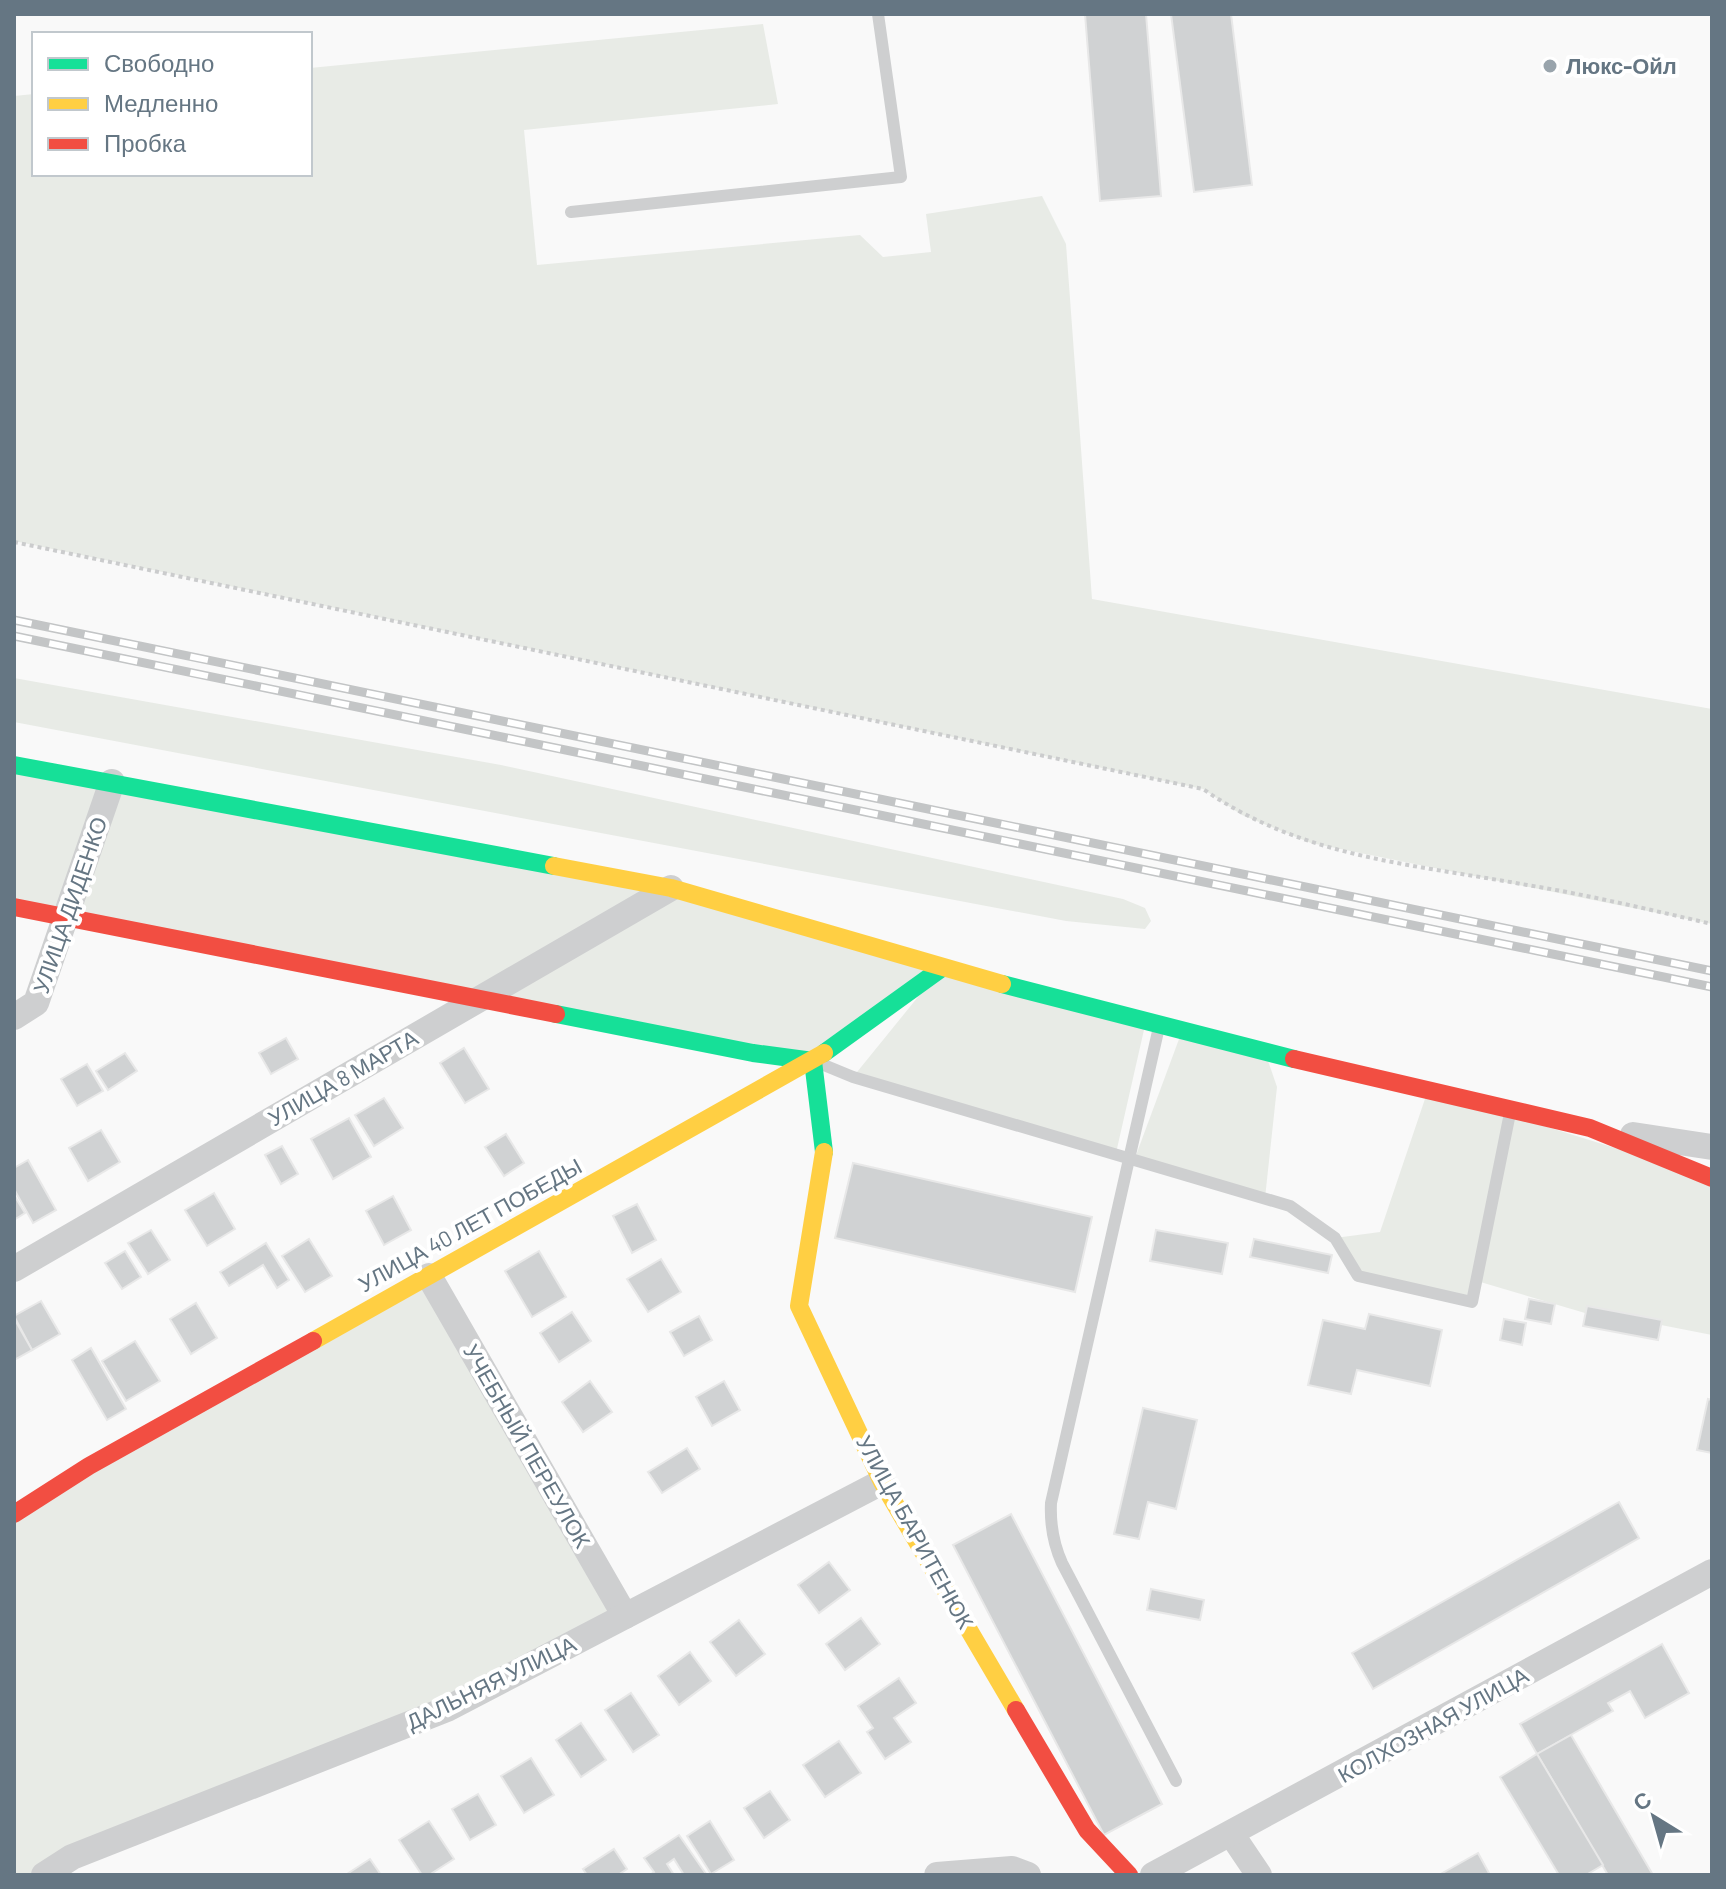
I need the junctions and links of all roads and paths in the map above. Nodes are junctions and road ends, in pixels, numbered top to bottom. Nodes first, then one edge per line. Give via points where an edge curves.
1 (878, 14) edge
2 (571, 212) dead end
3 (14, 542) edge
4 (14, 765) edge
5 (112, 782) junction
6 (671, 888) junction
7 (14, 907) edge
8 (66, 916) junction
9 (1712, 924) edge
10 (942, 968) junction
11 (481, 998) junction
12 (14, 1017) edge
13 (1159, 1025) junction
14 (813, 1061) junction
15 (1511, 1109) junction
16 (1590, 1128) junction
17 (1712, 1147) edge
18 (1127, 1156) junction
19 (1712, 1178) edge
20 (14, 1269) edge
21 (429, 1276) junction
22 (882, 1482) junction
23 (14, 1514) edge
24 (1712, 1572) edge
25 (625, 1616) junction
26 (1176, 1781) dead end
27 (1232, 1835) junction
28 (44, 1875) edge
29 (937, 1875) edge
30 (1028, 1875) edge
31 (1129, 1875) edge
32 (1153, 1875) edge
33 (1259, 1875) edge

1 - 2 lane via 901,177
3 - 9 path via 1203,789 1242,815 1329,850
4 - 5 street
5 - 6 street
5 - 8 street, УЛИЦА ДИДЕНКО
6 - 10 street
6 - 11 street, УЛИЦА 8 МАРТА
7 - 8 street
8 - 11 street
8 - 12 street, УЛИЦА ДИДЕНКО via 36,1003
10 - 13 street
10 - 14 street, УЛИЦА 40 ЛЕТ ПОБЕДЫ
11 - 14 street
11 - 20 street, УЛИЦА 8 МАРТА
13 - 15 street
13 - 18 lane
14 - 18 lane
14 - 21 street, УЛИЦА 40 ЛЕТ ПОБЕДЫ
14 - 22 street, УЛИЦА БАРИТЕНЮК via 824,1156 799,1306
15 - 16 street
15 - 18 lane via 1472,1302 1358,1276 1335,1238 1290,1206
16 - 17 street
16 - 19 street
18 - 26 lane via 1050,1521 1062,1563
21 - 23 street, УЛИЦА 40 ЛЕТ ПОБЕДЫ via 89,1466
21 - 25 street, УЧЕБНЫЙ ПЕРЕУЛОК
22 - 25 street, ДАЛЬНЯЯ УЛИЦА
22 - 31 street, УЛИЦА БАРИТЕНЮК via 1087,1830
24 - 27 street, КОЛХОЗНАЯ УЛИЦА
25 - 28 street, ДАЛЬНЯЯ УЛИЦА via 447,1709 72,1857
27 - 32 street, КОЛХОЗНАЯ УЛИЦА
27 - 33 street
29 - 30 street via 1012,1869

